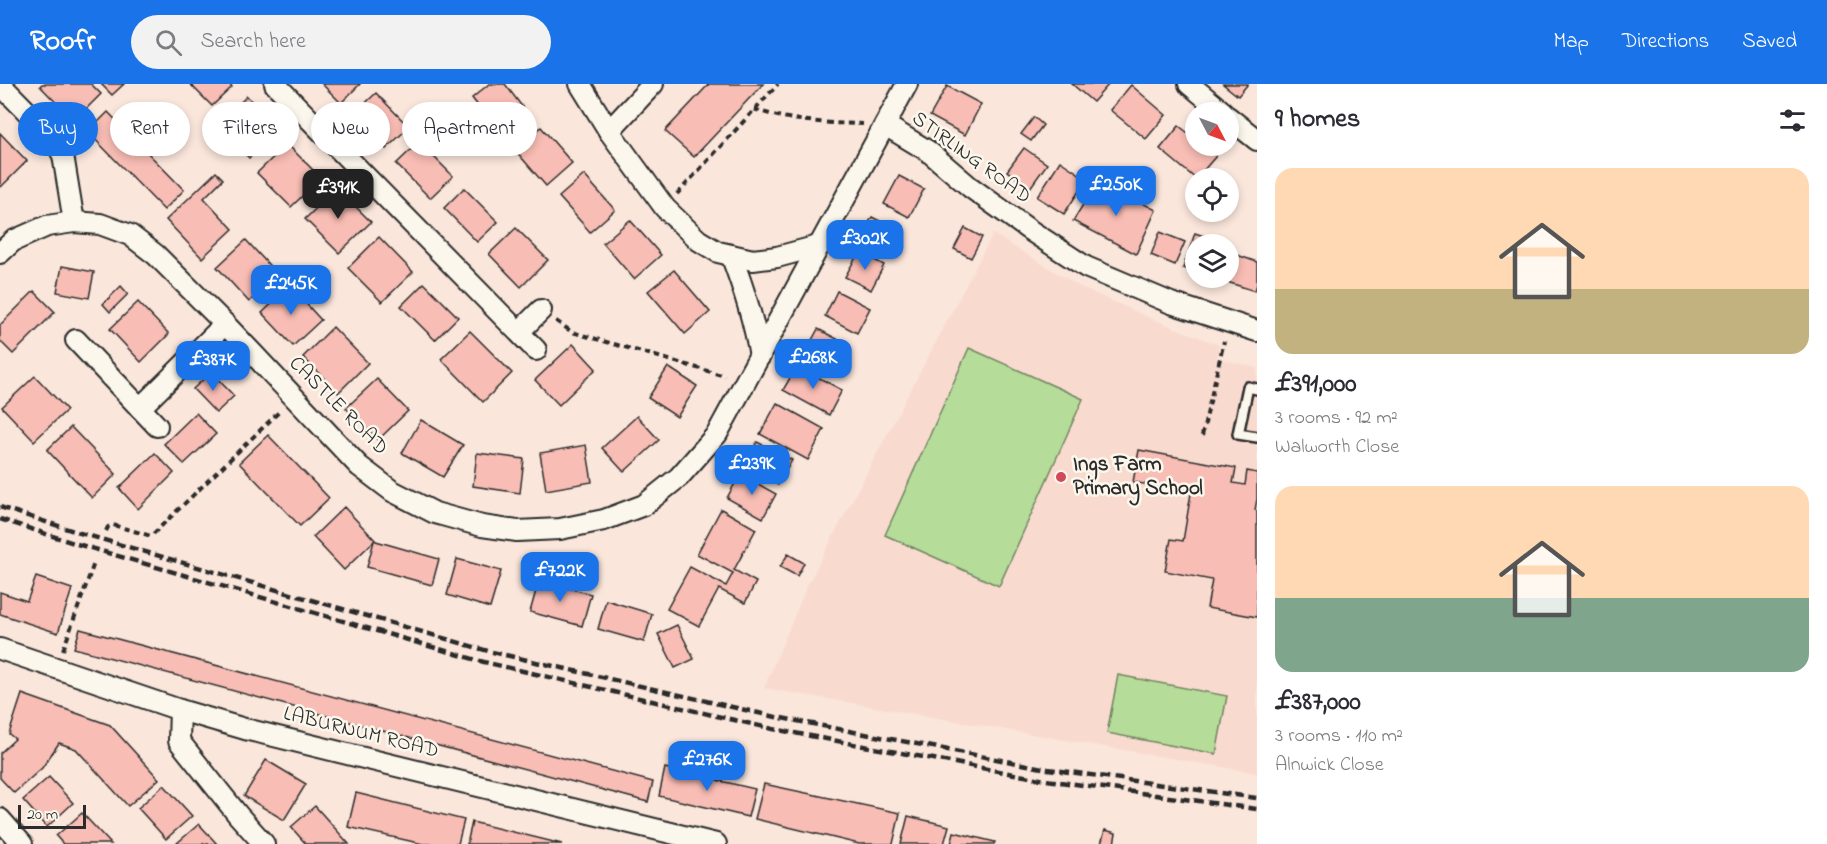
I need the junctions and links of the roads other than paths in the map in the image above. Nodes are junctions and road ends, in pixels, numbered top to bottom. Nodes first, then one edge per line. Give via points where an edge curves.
1 (0, 84) edge
2 (275, 84) edge
3 (580, 84) edge
4 (653, 84) edge
5 (907, 84) edge
6 (1189, 84) edge
7 (1212, 102) edge
8 (885, 125) junction
9 (1239, 126) edge
10 (609, 131) junction
11 (1257, 140) edge
12 (74, 222) junction
13 (818, 246) junction
14 (0, 253) edge
15 (731, 255) junction
16 (541, 310) road end
17 (225, 324) junction
18 (1257, 331) edge
19 (519, 332) junction
20 (76, 340) dead end
21 (536, 350) dead end
22 (760, 356) junction
23 (1257, 389) edge
24 (140, 408) junction
25 (157, 426) dead end
26 (1257, 437) edge
27 (0, 649) edge
28 (180, 710) junction
29 (0, 819) edge
30 (22, 844) edge
31 (264, 844) edge
32 (716, 844) edge

1 - 12 street via 54,139 63,155
2 - 19 street
3 - 10 street
4 - 10 street
5 - 8 street, CASTLE ROAD
6 - 7 street
8 - 13 street, CASTLE ROAD
8 - 18 street, STIRLING ROAD via 928,151 1028,230 1086,267 1171,303
9 - 11 street
10 - 15 street via 665,208 698,240
12 - 14 street, CASTLE ROAD via 47,226 13,241
12 - 17 street, CASTLE ROAD via 100,224 130,235 156,255
13 - 15 street via 753,260
13 - 22 street, CASTLE ROAD
15 - 22 street via 746,293
16 - 19 street
17 - 22 street, CASTLE ROAD via 358,466 435,513 518,531 560,529 644,505 680,477 717,434
17 - 24 street
19 - 21 street
20 - 24 street
23 - 26 lane via 1248,387 1238,434
24 - 25 street
27 - 28 street, LABURNUM ROAD
28 - 31 street via 179,741
28 - 32 street, LABURNUM ROAD
29 - 30 street

